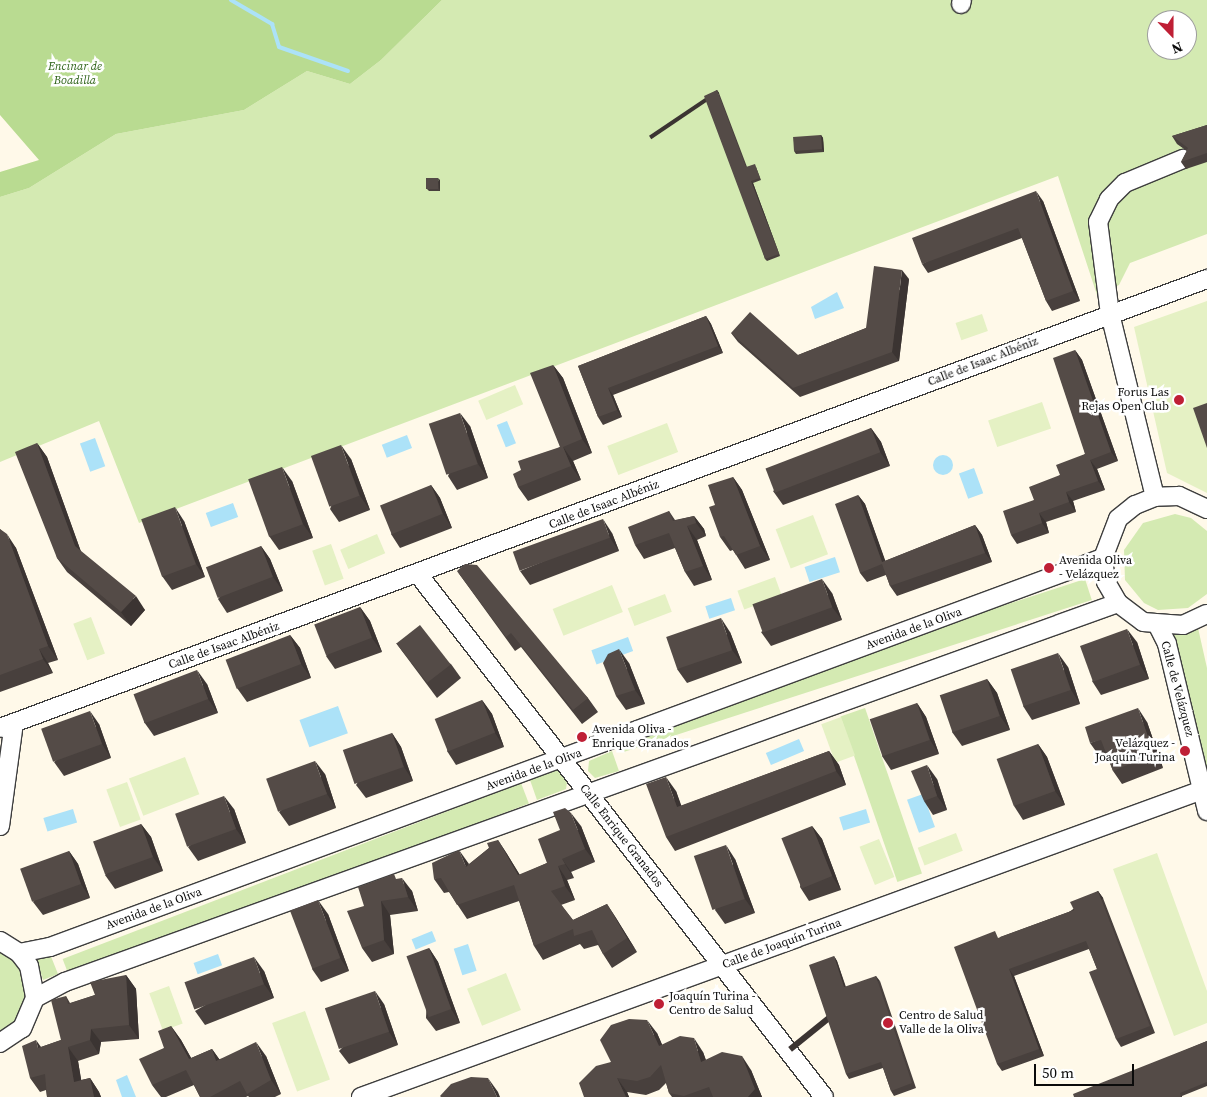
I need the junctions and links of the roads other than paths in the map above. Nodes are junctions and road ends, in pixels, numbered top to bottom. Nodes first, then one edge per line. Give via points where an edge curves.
1 (1183, 159) edge
2 (1207, 279) edge
3 (1110, 314) junction
4 (1155, 497) junction
5 (1207, 509) edge
6 (1103, 558) junction
7 (418, 574) junction
8 (1118, 603) junction
9 (1207, 620) edge
10 (1158, 626) junction
11 (7, 725) edge
12 (563, 759) junction
13 (1202, 790) junction
14 (589, 794) junction
15 (1207, 811) edge
16 (0, 826) edge
17 (0, 940) edge
18 (19, 953) junction
19 (721, 966) junction
20 (35, 998) junction
21 (0, 1043) edge
22 (361, 1097) edge
23 (824, 1097) edge

1 - 3 street via 1125,183 1109,199 1098,222
2 - 3 street, Calle de Isaac Albéniz
3 - 4 street
3 - 7 street, Calle de Isaac Albéniz
4 - 5 street via 1179,496
4 - 6 street via 1118,519
6 - 8 street via 1106,582
6 - 12 street, Avenida de la Oliva
7 - 11 street, Calle de Isaac Albéniz
7 - 12 street, Calle Enrique Granados
8 - 10 street via 1129,614
8 - 14 street
9 - 10 street
10 - 13 street, Calle de Velázquez via 1167,644
11 - 16 street
12 - 14 street, Calle Enrique Granados
12 - 18 street, Avenida de la Oliva via 50,947
13 - 15 street, Calle de Velázquez
13 - 19 street, Calle de Joaquín Turina
14 - 19 street, Calle Enrique Granados
14 - 20 street via 64,982
17 - 18 street
18 - 20 street via 29,966
19 - 22 street, Calle de Joaquín Turina
19 - 23 street, Calle Enrique Granados
20 - 21 street via 22,1028

